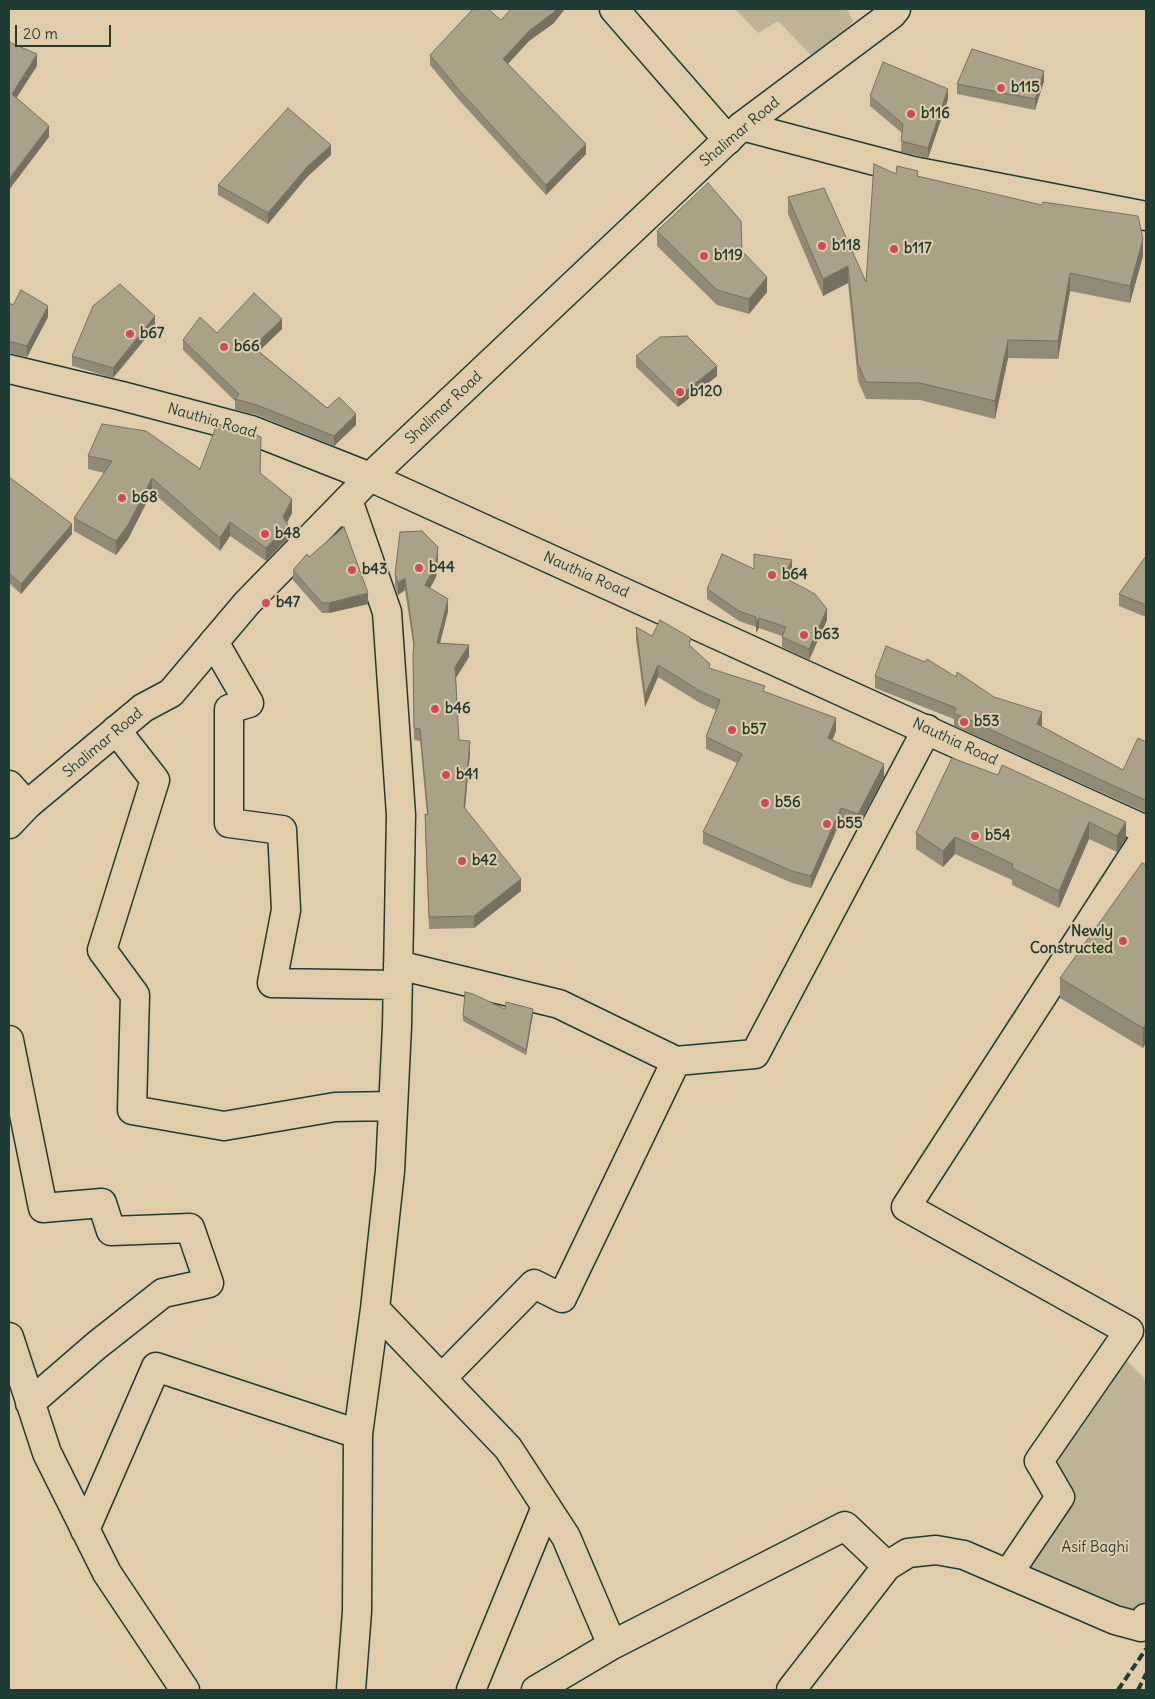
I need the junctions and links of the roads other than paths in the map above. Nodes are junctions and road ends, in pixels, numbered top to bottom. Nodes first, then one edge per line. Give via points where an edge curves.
1 (614, 9) edge
2 (896, 9) edge
3 (735, 133) junction
4 (1146, 216) edge
5 (9, 369) edge
6 (370, 477) junction
7 (348, 500) junction
8 (214, 642) junction
9 (927, 729) junction
10 (116, 730) junction
11 (9, 785) edge
12 (18, 815) edge
13 (1146, 830) edge
14 (1146, 836) edge
15 (397, 975) junction
16 (9, 1040) edge
17 (676, 1061) junction
18 (393, 1106) junction
19 (375, 1308) junction
20 (9, 1336) edge
21 (442, 1378) junction
22 (30, 1404) junction
23 (358, 1434) junction
24 (546, 1507) junction
25 (85, 1530) junction
26 (887, 1566) junction
27 (1008, 1574) junction
28 (1146, 1618) edge
29 (612, 1644) junction
30 (185, 1690) edge
31 (351, 1690) edge
32 (471, 1690) edge
33 (536, 1690) edge
34 (791, 1690) edge

1 - 3 street
2 - 3 street, Shalimar Road
3 - 4 street
3 - 6 street, Shalimar Road
5 - 6 street, Nauthia Road via 251,430
6 - 7 street, Shalimar Road
6 - 9 street, Nauthia Road
7 - 8 street, Shalimar Road via 247,603
7 - 15 street via 387,612 401,816
8 - 10 street, Shalimar Road via 171,693 143,708
8 - 15 street via 249,703 230,709 229,823 282,830 286,910 272,983
9 - 13 street, Nauthia Road
9 - 17 street via 755,1054
10 - 12 street, Shalimar Road
10 - 18 street via 155,780 102,950 135,996 132,1110 224,1126 335,1108
11 - 12 street
14 - 27 street via 906,1207 1129,1331 1039,1460 1060,1497
15 - 17 street via 559,1004
15 - 18 street
16 - 22 street via 43,1208 102,1203 110,1231 190,1228 209,1284 163,1293
17 - 21 street via 562,1298 534,1284
18 - 19 street via 390,1171
19 - 21 street
19 - 23 street
20 - 22 street
21 - 24 street via 508,1448
22 - 25 street via 46,1453
23 - 25 street via 156,1367
23 - 31 street via 357,1611
24 - 29 street via 566,1537
24 - 32 street
25 - 30 street via 107,1573
26 - 27 street via 908,1554 936,1550 964,1556
26 - 29 street via 845,1526
26 - 34 street
27 - 28 street via 1115,1620 1141,1627
29 - 33 street

